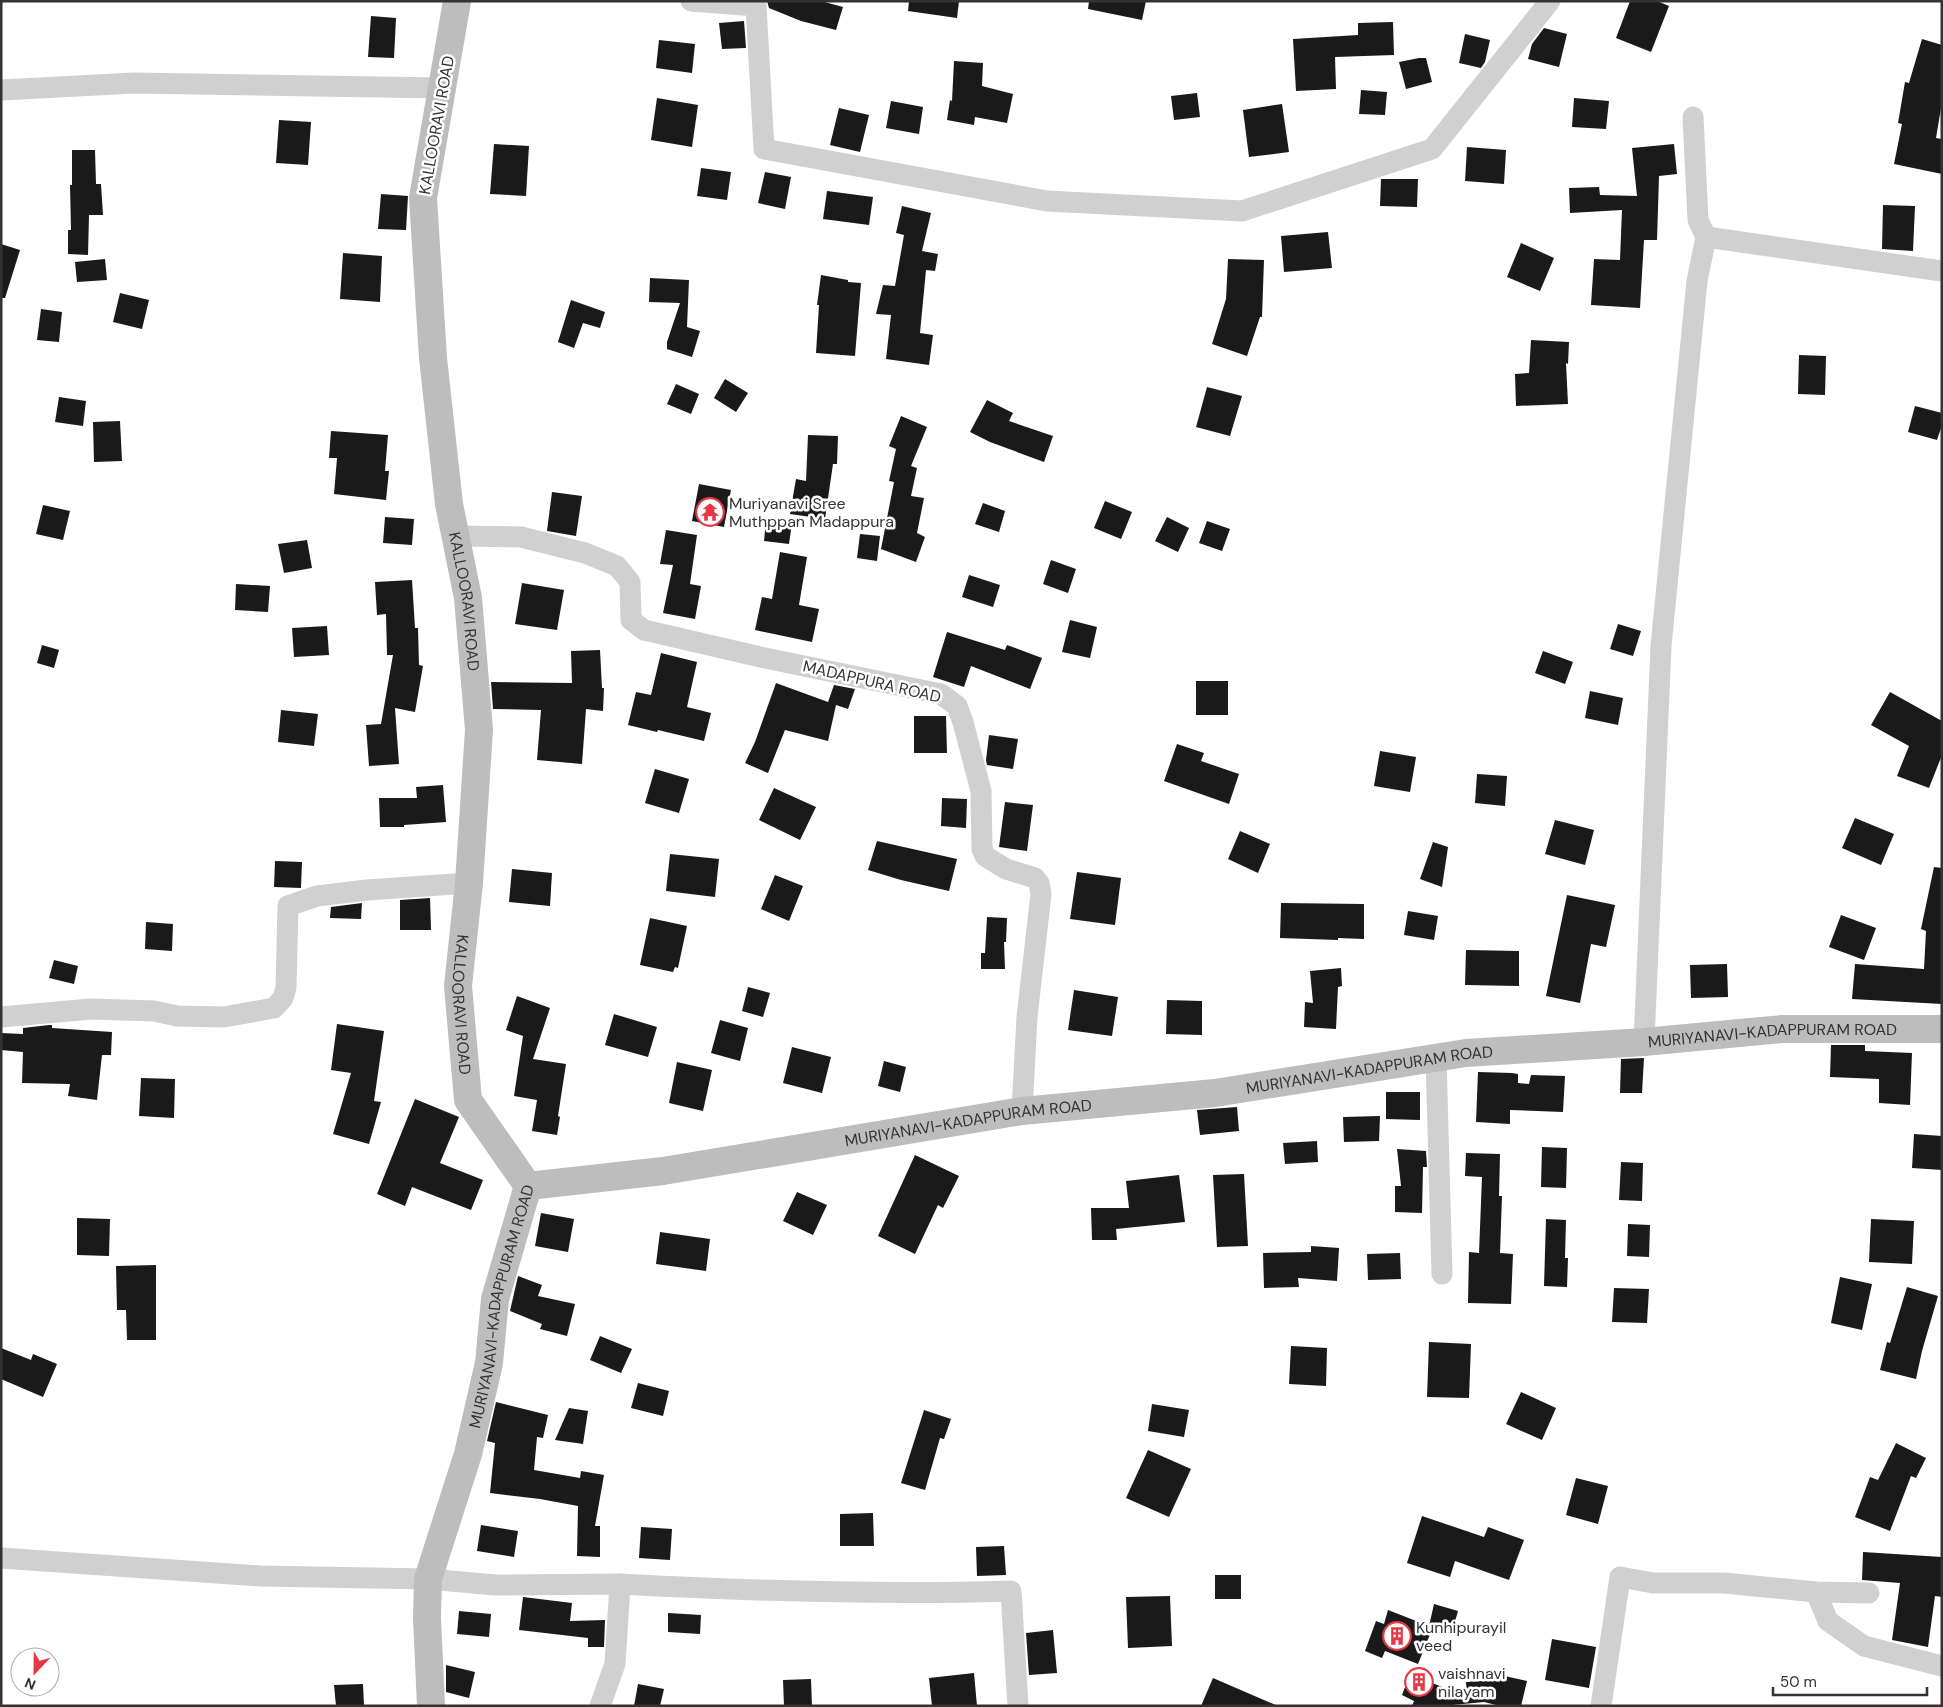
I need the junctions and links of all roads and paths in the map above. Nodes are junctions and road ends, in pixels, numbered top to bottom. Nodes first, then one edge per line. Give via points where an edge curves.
1 (458, 1) edge
2 (691, 1) edge
3 (1550, 1) edge
4 (442, 88) junction
5 (1, 90) edge
6 (1694, 117) dead end
7 (1706, 237) junction
8 (1942, 271) edge
9 (455, 536) junction
10 (469, 883) junction
11 (1, 1017) edge
12 (1942, 1028) edge
13 (1644, 1042) junction
14 (1436, 1057) junction
15 (1022, 1111) junction
16 (528, 1186) junction
17 (1442, 1274) dead end
18 (1, 1558) edge
19 (428, 1579) junction
20 (620, 1584) junction
21 (1816, 1592) junction
22 (1869, 1593) dead end
23 (1942, 1666) edge
24 (431, 1706) edge
25 (600, 1706) edge
26 (1018, 1706) edge
27 (1601, 1706) edge

1 - 4 main road, KALLOORAVI ROAD
2 - 3 street via 756,6 764,149 1047,201 1242,211 1432,149
4 - 5 street via 134,82
4 - 9 main road, KALLOORAVI ROAD via 423,198 433,358
6 - 7 street via 1698,220
7 - 8 street
7 - 13 street via 1696,281 1661,646
9 - 10 main road, KALLOORAVI ROAD via 468,598 479,730
9 - 15 street, MADAPPURA ROAD via 521,536 617,566 630,582 631,620 644,630 941,694 957,706 981,791 982,849 985,856 1006,869 1035,878 1041,894 1027,1017
10 - 11 street via 317,896 288,906 286,988 283,998 274,1008 224,1017 91,1009
10 - 16 main road, KALLOORAVI ROAD via 458,986 468,1100
12 - 13 main road, MURIYANAVI-KADAPPURAM ROAD via 1782,1029
13 - 14 main road, MURIYANAVI-KADAPPURAM ROAD via 1466,1052
14 - 15 main road, MURIYANAVI-KADAPPURAM ROAD via 1215,1092
14 - 17 street
15 - 16 main road, MURIYANAVI-KADAPPURAM ROAD via 663,1171
16 - 19 main road, MURIYANAVI-KADAPPURAM ROAD via 495,1298 490,1364 468,1454
18 - 19 street via 261,1576
19 - 20 street via 494,1585
19 - 24 main road, MURIYANAVI-KADAPPURAM ROAD
20 - 25 street via 615,1664
20 - 26 street via 923,1594 1011,1591
21 - 22 street
21 - 23 street via 1828,1621 1864,1646
21 - 27 street via 1724,1583 1653,1583 1620,1576

